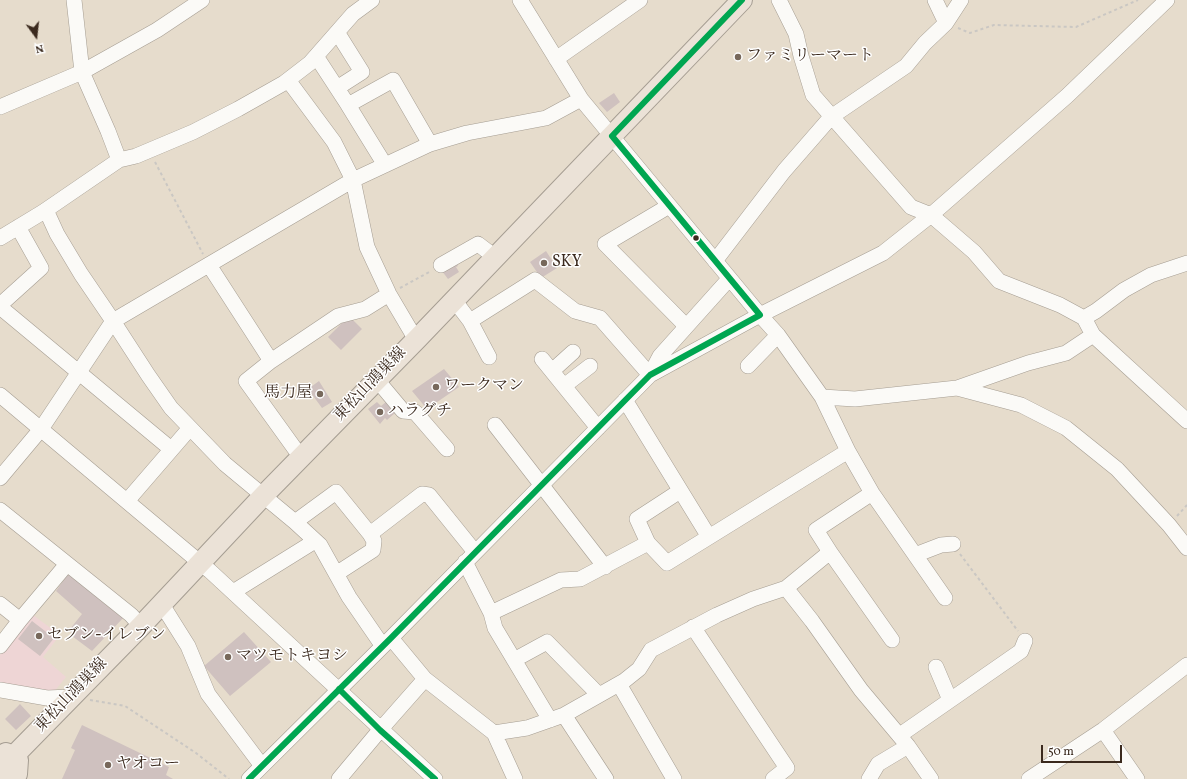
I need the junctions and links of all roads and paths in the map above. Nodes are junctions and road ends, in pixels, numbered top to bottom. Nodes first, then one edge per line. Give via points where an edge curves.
1 (74, 0) edge
2 (202, 0) edge
3 (372, 0) edge
4 (520, 0) edge
5 (640, 0) edge
6 (742, 0) edge
7 (779, 0) edge
8 (935, 0) edge
9 (961, 0) edge
10 (1138, 0) edge
11 (1167, 0) edge
12 (946, 23) junction
13 (337, 32) junction
14 (316, 56) junction
15 (556, 59) junction
16 (82, 72) junction
17 (288, 80) junction
18 (337, 88) junction
19 (581, 99) junction
20 (348, 105) junction
21 (0, 107) edge
22 (832, 117) junction
23 (612, 136) junction
24 (430, 144) junction
25 (148, 150) junction
26 (119, 160) junction
27 (385, 165) junction
28 (353, 180) junction
29 (669, 206) junction
30 (46, 210) junction
31 (931, 215) junction
32 (18, 227) junction
33 (0, 238) edge
34 (495, 258) junction
35 (715, 261) junction
36 (1187, 263) edge
37 (209, 265) junction
38 (441, 265) joint
39 (729, 279) junction
40 (389, 294) junction
41 (454, 300) junction
42 (0, 306) edge
43 (760, 315) junction
44 (1084, 318) junction
45 (113, 321) junction
46 (470, 322) junction
47 (686, 326) junction
48 (778, 335) junction
49 (1092, 335) junction
50 (417, 339) junction
51 (573, 352) dead end
52 (489, 357) dead end
53 (542, 359) dead end
54 (271, 361) junction
55 (590, 366) dead end
56 (748, 366) dead end
57 (552, 371) junction
58 (77, 373) junction
59 (650, 375) junction
60 (376, 380) junction
61 (564, 386) junction
62 (957, 388) junction
63 (0, 395) edge
64 (822, 397) junction
65 (625, 400) junction
66 (1187, 421) edge
67 (495, 426) dead end
68 (190, 428) junction
69 (598, 428) junction
70 (41, 429) junction
71 (447, 449) dead end
72 (171, 450) junction
73 (848, 451) junction
74 (301, 456) junction
75 (0, 478) edge
76 (541, 486) junction
77 (680, 491) junction
78 (872, 494) junction
79 (264, 495) junction
80 (128, 501) junction
81 (0, 510) edge
82 (295, 522) junction
83 (370, 534) junction
84 (709, 536) junction
85 (315, 541) junction
86 (648, 543) junction
87 (953, 544) joint
88 (1187, 548) edge
89 (830, 552) junction
90 (915, 555) junction
91 (470, 557) junction
92 (199, 563) junction
93 (67, 564) junction
94 (605, 567) junction
95 (336, 574) junction
96 (786, 588) junction
97 (233, 592) junction
98 (945, 598) dead end
99 (162, 603) junction
100 (0, 604) edge
101 (491, 613) junction
102 (20, 620) junction
103 (141, 626) junction
104 (693, 627) junction
105 (892, 640) dead end
106 (387, 641) junction
107 (1025, 641) joint
108 (0, 646) edge
109 (514, 660) junction
110 (936, 667) dead end
111 (1185, 671) edge
112 (425, 679) junction
113 (619, 684) junction
114 (339, 689) junction
115 (0, 690) edge
116 (599, 695) junction
117 (70, 697) junction
118 (950, 700) junction
119 (564, 714) junction
120 (550, 720) junction
121 (380, 730) junction
122 (1104, 730) junction
123 (494, 733) junction
124 (904, 741) junction
125 (262, 766) junction
126 (12, 768) edge
127 (230, 779) edge
128 (249, 779) edge
129 (339, 779) edge
130 (435, 779) edge
131 (514, 779) edge
132 (606, 779) edge
133 (674, 779) edge
134 (773, 779) edge
135 (869, 779) edge
136 (931, 779) edge
137 (1029, 779) edge
138 (1137, 779) edge

1 - 16 street
2 - 16 street via 156,30
3 - 13 street via 353,14
4 - 15 street
5 - 15 street
6 - 23 main road, 東松山鴻巣線
7 - 22 street via 796,34 813,95
8 - 12 street
9 - 12 street
10 - 12 path via 1076,26 994,26 970,33
11 - 31 street via 1067,96
12 - 22 street via 906,66
13 - 14 street
13 - 18 street via 362,72
14 - 17 street
14 - 18 street
15 - 19 street
16 - 21 street
16 - 26 street
17 - 25 street via 193,132
17 - 28 street via 334,142
18 - 20 street
19 - 23 street
19 - 24 street via 546,118 467,133
20 - 24 street via 393,80
20 - 27 street
22 - 31 street via 911,207
22 - 35 street via 784,171
23 - 29 street
23 - 34 main road, 東松山鴻巣線
24 - 27 street
25 - 26 street
25 - 37 path
26 - 30 street
27 - 28 street
28 - 37 street
28 - 40 street via 367,247
29 - 35 street
29 - 47 street via 606,244
30 - 32 street
30 - 45 street via 81,274
31 - 43 street via 883,253
31 - 44 street via 974,252 999,281 1060,305
32 - 33 street
32 - 42 street via 41,268
34 - 38 street via 478,244
34 - 41 main road, 東松山鴻巣線
35 - 39 street
36 - 44 street via 1151,275
37 - 45 street
37 - 54 street
38 - 40 path
39 - 43 street
39 - 47 street
40 - 50 street
40 - 54 street via 365,309 338,316
41 - 46 street
41 - 50 main road, 東松山鴻巣線
42 - 58 street
43 - 48 street
43 - 59 street
44 - 49 street
45 - 58 street
45 - 68 street via 159,392
46 - 52 street
46 - 59 street via 535,280 575,310 600,318
47 - 59 street via 660,356
48 - 56 street
48 - 64 street
49 - 62 street via 1066,352
49 - 66 street
50 - 60 main road, 東松山鴻巣線
51 - 57 street
53 - 57 street
54 - 74 street via 246,381
55 - 61 street
57 - 61 street
58 - 70 street
58 - 72 street
59 - 65 street
60 - 71 street via 403,412 415,412
60 - 74 main road, 東松山鴻巣線
61 - 69 street
62 - 64 street via 855,399
62 - 88 street via 1021,405 1066,428 1117,469
63 - 70 street
64 - 73 street
65 - 69 street
65 - 77 street
67 - 76 street
68 - 72 street
68 - 79 street via 225,464
69 - 76 street
70 - 75 street
70 - 80 street
72 - 80 street
73 - 78 street
73 - 84 street
74 - 79 main road, 東松山鴻巣線
76 - 91 street
76 - 94 street
77 - 84 street
77 - 86 street via 637,520
78 - 89 street via 816,530
78 - 90 street
79 - 82 street
79 - 92 main road, 東松山鴻巣線
80 - 92 street
81 - 93 street
82 - 83 street via 336,492
82 - 85 street
83 - 91 street via 422,494 429,495
83 - 95 street via 374,540 373,550
84 - 86 street via 667,563
85 - 95 street via 320,545
85 - 97 street
86 - 94 street
87 - 90 street via 941,545
87 - 107 path
89 - 96 street
89 - 105 street
90 - 98 street
91 - 101 street
91 - 106 street
92 - 97 street
92 - 99 main road, 東松山鴻巣線
93 - 102 street
93 - 103 street via 131,615
94 - 101 street via 580,579 561,580
95 - 106 street via 350,597
96 - 104 street via 753,599
96 - 124 street via 861,690
97 - 114 street
99 - 103 main road, 東松山鴻巣線
99 - 125 street via 188,646 208,694
100 - 102 street
101 - 109 street via 495,628
102 - 108 street
103 - 117 main road, 東松山鴻巣線
104 - 113 street via 651,650 639,669
104 - 134 street via 787,768
106 - 112 street
106 - 114 street
107 - 118 street via 1021,651
109 - 116 street via 547,642
109 - 120 street
110 - 118 street
111 - 122 street
112 - 121 street
112 - 123 street
113 - 116 street
113 - 133 street
114 - 121 street
114 - 125 street
115 - 117 street via 47,698
116 - 119 street
117 - 126 main road, 東松山鴻巣線
117 - 127 path via 125,706
118 - 124 street
119 - 120 street
119 - 132 street
120 - 123 street via 527,728
121 - 129 street
121 - 130 street
122 - 137 street
122 - 138 street
123 - 131 street
124 - 135 street via 878,764
124 - 136 street
125 - 128 street

